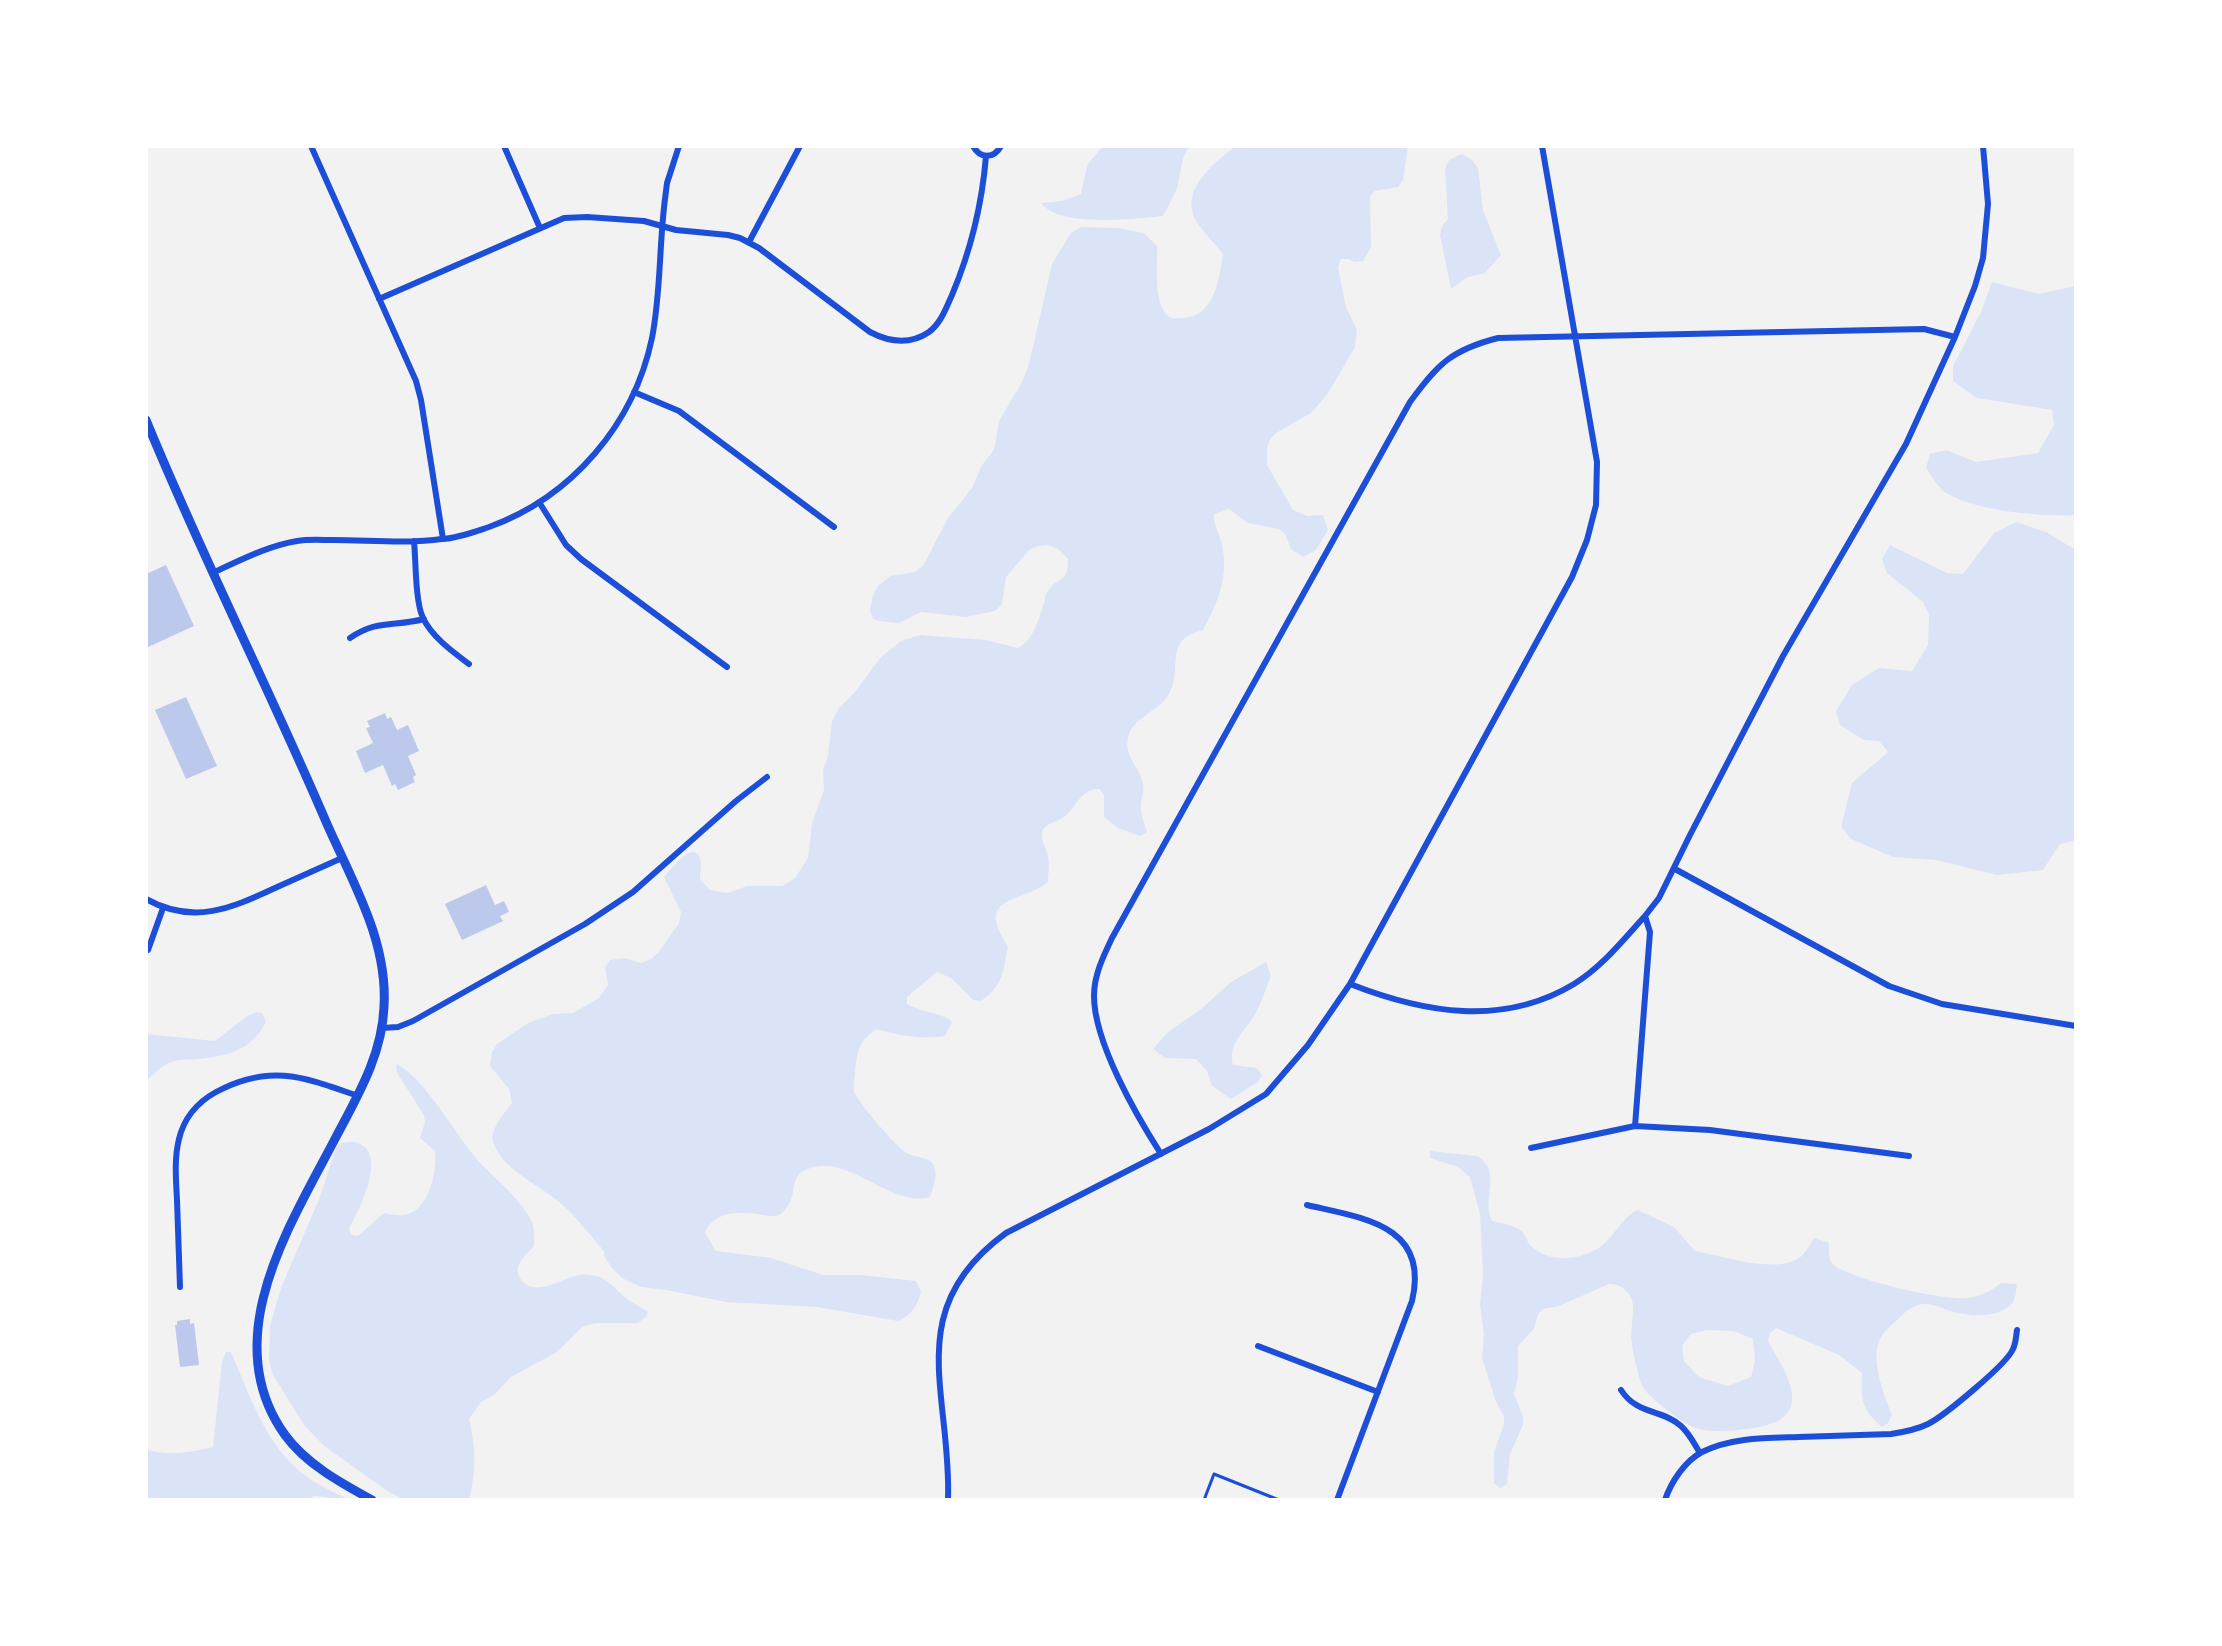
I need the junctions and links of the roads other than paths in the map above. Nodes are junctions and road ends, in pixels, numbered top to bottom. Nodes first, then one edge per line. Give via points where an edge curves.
1 (311, 146) edge
2 (504, 146) edge
3 (679, 146) edge
4 (800, 146) edge
5 (973, 146) edge
6 (1001, 146) edge
7 (1542, 146) edge
8 (1983, 146) edge
9 (986, 156) junction
10 (661, 226) junction
11 (540, 228) junction
12 (749, 242) junction
13 (379, 299) junction
14 (1575, 336) junction
15 (1955, 337) junction
16 (634, 392) junction
17 (146, 420) edge
18 (539, 502) junction
19 (834, 527) dead end
20 (443, 539) junction
21 (414, 541) junction
22 (212, 573) junction
23 (424, 619) junction
24 (350, 638) dead end
25 (469, 664) dead end
26 (727, 667) dead end
27 (767, 777) dead end
28 (342, 858) junction
29 (1675, 869) junction
30 (146, 899) edge
31 (163, 908) junction
32 (1645, 916) junction
33 (148, 950) dead end
34 (1350, 984) junction
35 (2076, 1026) edge
36 (382, 1028) junction
37 (358, 1096) junction
38 (1635, 1126) junction
39 (1531, 1148) dead end
40 (1161, 1154) junction
41 (1909, 1156) dead end
42 (1307, 1205) dead end
43 (180, 1287) dead end
44 (2017, 1330) dead end
45 (1258, 1346) dead end
46 (1621, 1390) dead end
47 (1378, 1392) junction
48 (1700, 1453) junction
49 (372, 1500) edge
50 (948, 1500) edge
51 (1204, 1500) edge
52 (1279, 1500) edge
53 (1337, 1500) edge
54 (1665, 1500) edge

1 - 13 street
2 - 11 street
3 - 10 street
4 - 12 street
5 - 9 street
6 - 9 street
7 - 14 street
8 - 15 street via 1985,245
9 - 12 street via 966,260 942,317 921,336 891,341 870,332
10 - 11 street via 575,217
10 - 12 street
10 - 16 street via 652,335
11 - 13 street
13 - 20 street via 421,400
14 - 15 street via 1924,329
14 - 34 street via 1597,462 1596,505 1587,540 1572,577
14 - 40 street via 1498,338 1449,357 1428,376 1112,938 1098,970 1096,1018 1108,1055
15 - 29 street via 1906,444 1783,656
16 - 18 street via 589,460
16 - 19 street via 679,411
17 - 22 main road
18 - 20 street via 502,522
18 - 26 street via 581,559
20 - 21 street
21 - 22 street via 299,540
21 - 23 street
22 - 28 main road
23 - 24 street via 379,624
23 - 25 street
27 - 36 street via 633,892 585,924 413,1021
28 - 31 street via 229,908 197,913
28 - 36 main road via 380,953
29 - 32 street
29 - 35 street via 1889,986 1942,1004
30 - 31 street
31 - 33 street
32 - 34 street via 1576,983 1507,1010 1417,1006
32 - 38 street via 1650,932
34 - 40 street via 1266,1094
36 - 37 main road
37 - 43 street via 303,1078 264,1075 221,1090 191,1112 180,1136 176,1168
37 - 49 main road via 280,1247 263,1296 257,1365 262,1393 286,1437 323,1470
38 - 39 street
38 - 41 street via 1694,1128
40 - 50 street via 1006,1233 963,1273 944,1313 939,1350
42 - 47 street via 1375,1222 1401,1238 1412,1258 1417,1282
44 - 48 street via 2013,1351 2001,1364 1942,1415 1913,1430 1755,1439
45 - 47 street
46 - 48 street via 1638,1407 1680,1425
47 - 53 street
48 - 54 street via 1675,1479
51 - 52 lane via 1214,1474

